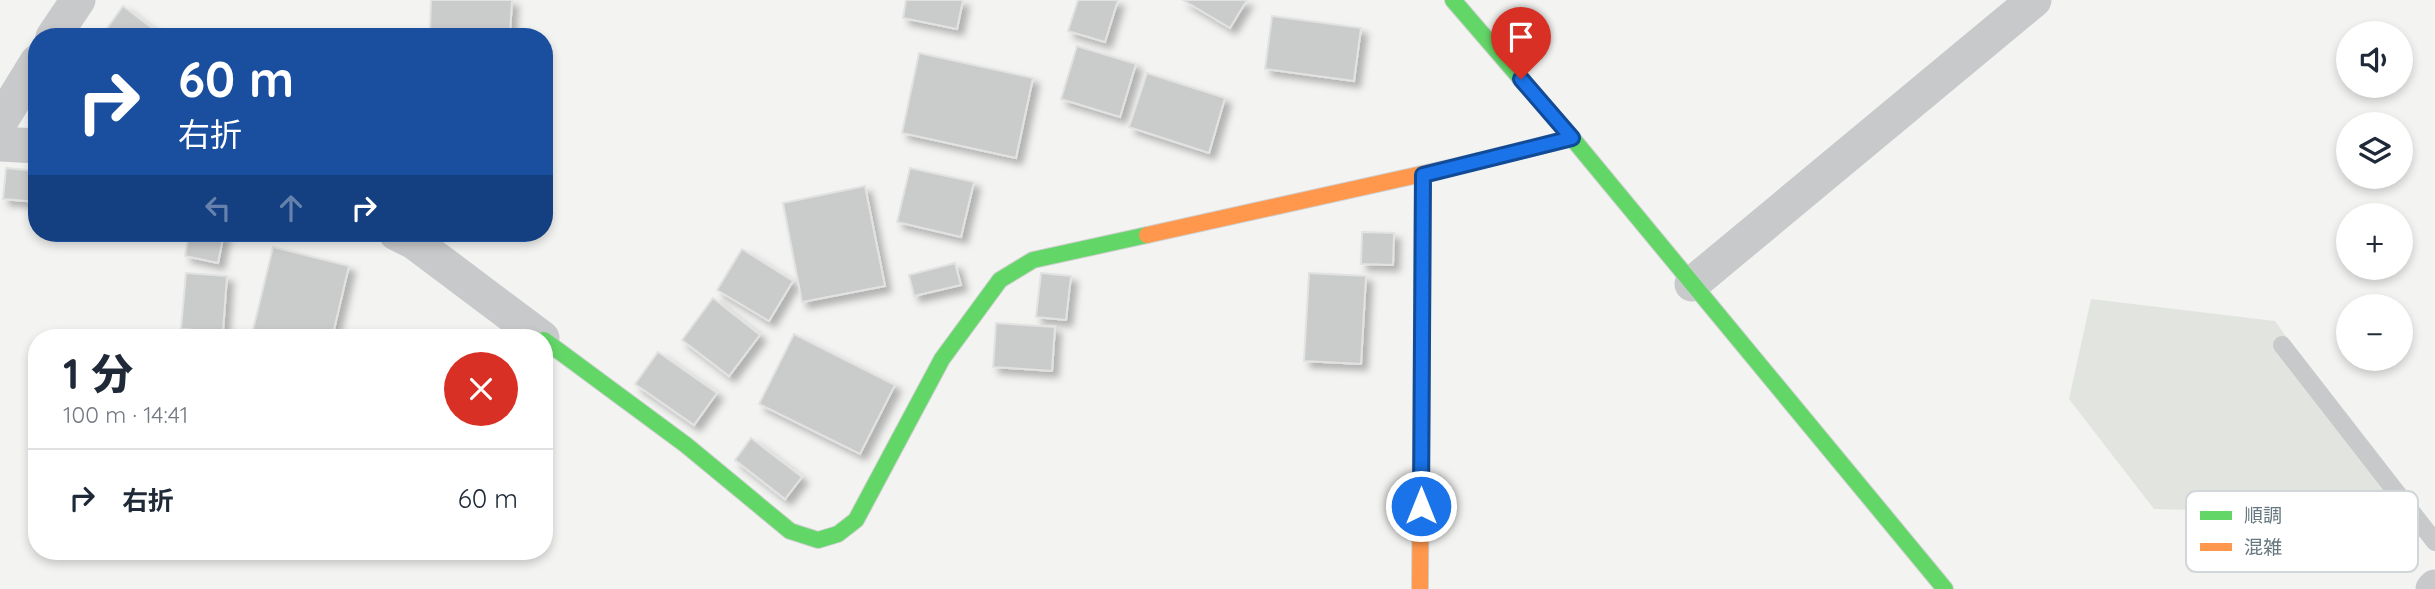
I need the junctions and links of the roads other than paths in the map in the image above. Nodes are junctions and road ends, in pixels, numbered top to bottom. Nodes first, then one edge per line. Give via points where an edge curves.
1 (78, 0) edge
2 (1453, 0) edge
3 (2034, 0) edge
4 (59, 28) edge
5 (28, 77) edge
6 (0, 122) edge
7 (1572, 138) junction
8 (0, 144) edge
9 (28, 146) edge
10 (1423, 175) junction
11 (414, 242) edge
12 (1692, 284) junction
13 (530, 329) edge
14 (2282, 345) dead end
15 (553, 346) edge
16 (2395, 491) edge
17 (2418, 520) edge
18 (2435, 542) edge
19 (1420, 589) edge
20 (1945, 589) edge

1 - 4 street
2 - 7 street
3 - 12 street
5 - 6 street
7 - 10 street
7 - 12 street
8 - 9 street
10 - 15 street via 1033,260 1000,280 942,359 856,520 838,534 818,540 790,531 686,445
10 - 19 street
11 - 13 street
12 - 20 street
14 - 16 lane
17 - 18 lane

